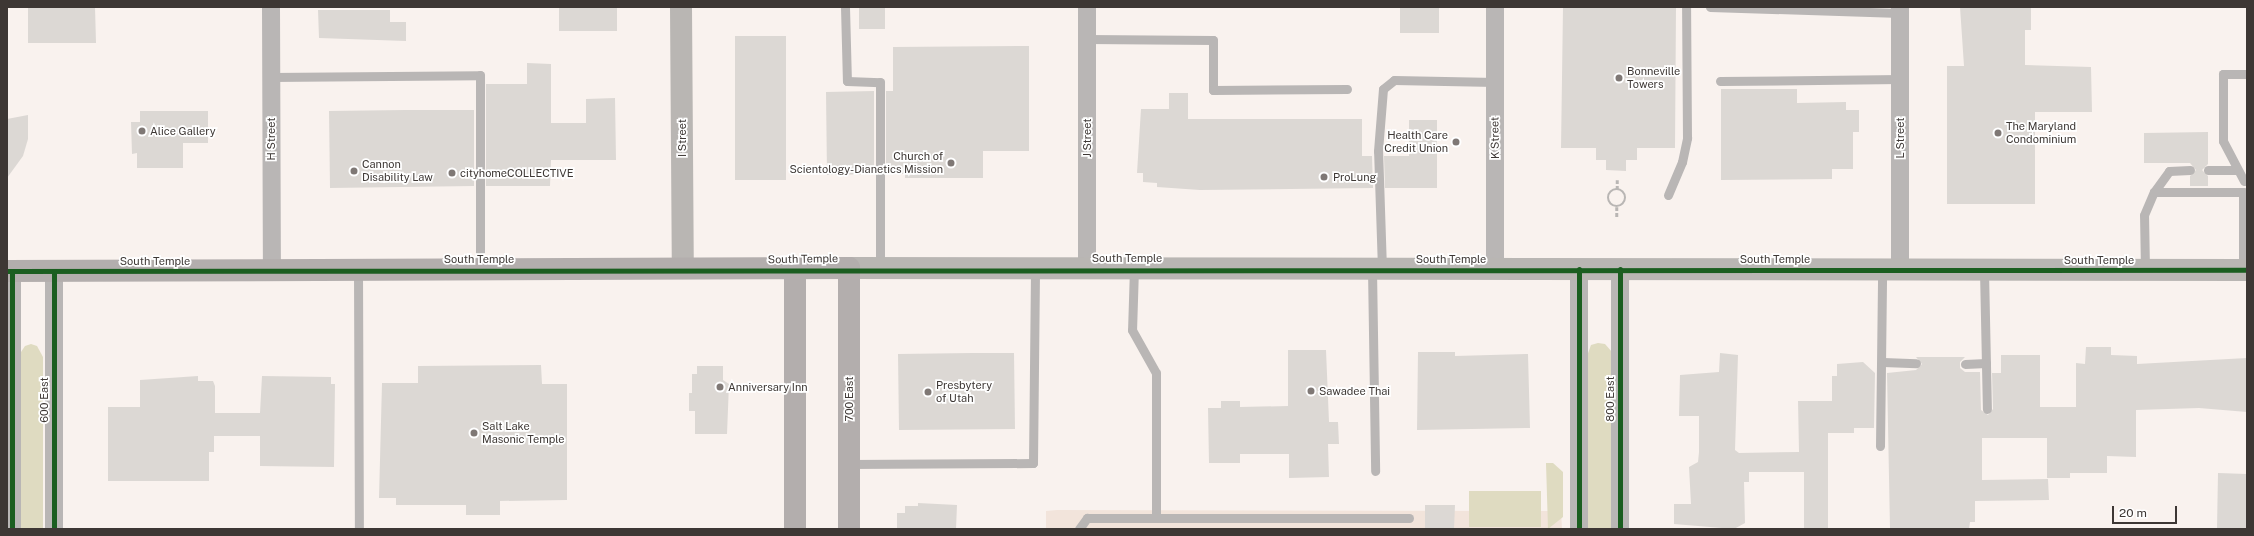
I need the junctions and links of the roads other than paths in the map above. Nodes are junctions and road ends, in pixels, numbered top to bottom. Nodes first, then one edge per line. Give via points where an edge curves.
1 (271, 7) edge
2 (681, 7) edge
3 (845, 7) edge
4 (1087, 7) edge
5 (1495, 7) edge
6 (1686, 7) edge
7 (1710, 7) edge
8 (1900, 10) edge
9 (1087, 39) junction
10 (2247, 74) edge
11 (271, 77) junction
12 (1900, 79) junction
13 (1720, 81) dead end
14 (1495, 82) junction
15 (1347, 89) dead end
16 (2190, 170) dead end
17 (2208, 170) dead end
18 (2237, 170) junction
19 (2245, 181) edge
20 (2154, 192) junction
21 (2244, 192) junction
22 (1668, 195) dead end
23 (683, 268) junction
24 (849, 268) junction
25 (880, 268) junction
26 (1035, 268) junction
27 (1087, 268) junction
28 (1134, 268) junction
29 (795, 269) junction
30 (1377, 269) junction
31 (1495, 269) junction
32 (1579, 269) junction
33 (1620, 269) junction
34 (272, 270) junction
35 (358, 270) junction
36 (480, 270) junction
37 (1891, 270) junction
38 (1984, 270) junction
39 (2145, 270) junction
40 (2245, 270) edge
41 (9, 271) edge
42 (54, 271) junction
43 (1883, 362) junction
44 (1916, 363) dead end
45 (1986, 363) junction
46 (1965, 364) dead end
47 (1987, 409) dead end
48 (1880, 446) dead end
49 (849, 464) junction
50 (1375, 470) dead end
51 (10, 506) edge
52 (1156, 518) junction
53 (1409, 518) dead end
54 (12, 529) edge
55 (54, 529) edge
56 (359, 529) edge
57 (795, 529) edge
58 (849, 529) edge
59 (1079, 529) edge
60 (1579, 529) edge
61 (1620, 529) edge

1 - 11 street, H Street
2 - 23 main road, I Street
3 - 25 lane via 847,81 880,82
4 - 9 street, J Street
5 - 14 street, K Street
6 - 22 lane via 1687,138 1682,162
7 - 8 lane
8 - 12 street, L Street
9 - 15 lane via 1213,40 1213,90
9 - 27 street, J Street
10 - 18 lane via 2223,74 2224,141
11 - 34 street, H Street
11 - 36 lane via 480,75
12 - 13 lane
12 - 37 street, L Street
14 - 30 lane via 1394,80 1383,89 1378,151
14 - 31 street, K Street
16 - 20 lane via 2169,171
17 - 18 lane
18 - 19 lane
19 - 21 lane
20 - 21 lane
20 - 39 lane via 2144,215
21 - 40 lane
23 - 29 main road, South Temple
23 - 36 main road, South Temple
24 - 25 main road, South Temple
24 - 29 main road, South Temple
24 - 49 main road, 700 East
25 - 26 main road, South Temple
26 - 27 main road, South Temple
26 - 49 lane via 1033,463
27 - 28 main road, South Temple
28 - 30 main road, South Temple
28 - 52 lane via 1132,330 1156,373
29 - 57 main road
30 - 31 main road, South Temple
30 - 50 lane
31 - 32 main road, South Temple
32 - 33 main road, South Temple
32 - 60 street
33 - 37 main road, South Temple
33 - 61 street, 800 East
34 - 35 main road, South Temple
34 - 42 main road, South Temple
35 - 36 main road, South Temple
35 - 56 lane
37 - 38 main road, South Temple
37 - 43 lane
38 - 39 main road, South Temple
38 - 45 lane
39 - 40 main road, South Temple
41 - 42 main road, South Temple
41 - 51 street
42 - 55 street, 600 East
43 - 44 lane
43 - 48 lane
45 - 46 lane
45 - 47 lane
49 - 58 main road, 700 East
51 - 54 street
52 - 53 lane
52 - 59 lane via 1087,518

